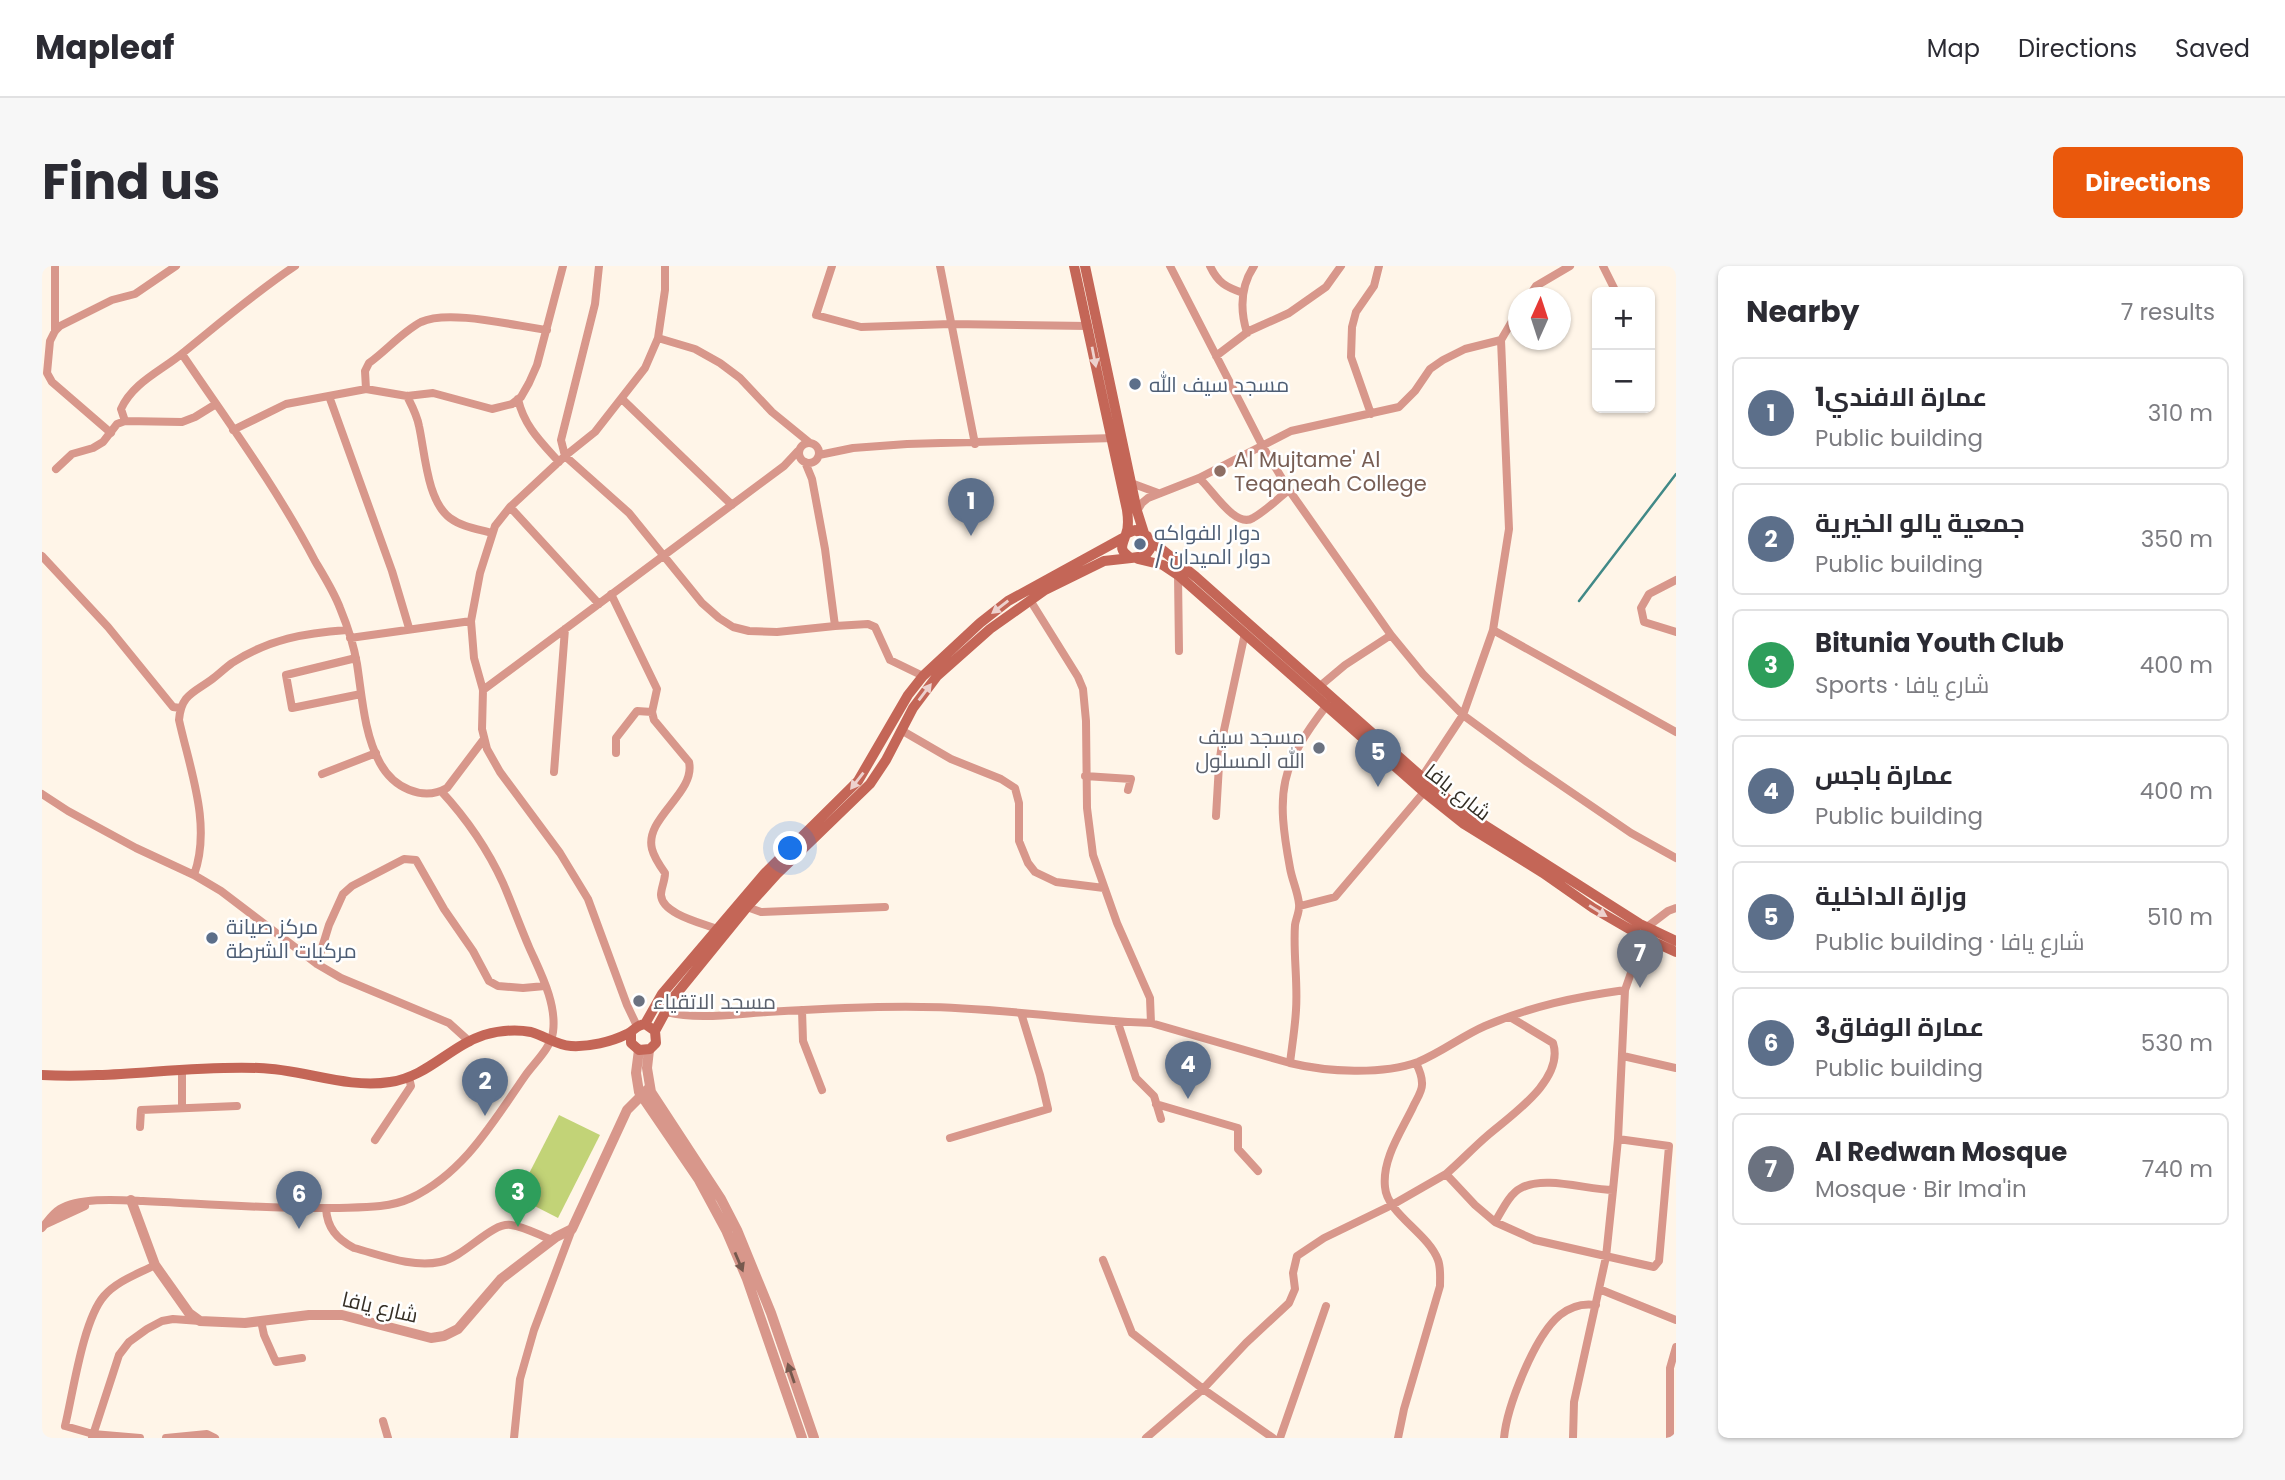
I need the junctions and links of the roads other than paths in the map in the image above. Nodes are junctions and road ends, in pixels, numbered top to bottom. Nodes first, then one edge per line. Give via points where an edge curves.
1 (55, 266) edge
2 (176, 266) edge
3 (295, 266) edge
4 (563, 266) edge
5 (599, 266) edge
6 (666, 266) edge
7 (832, 266) edge
8 (940, 266) edge
9 (1074, 266) edge
10 (1086, 266) edge
11 (1170, 266) edge
12 (1210, 266) edge
13 (1254, 266) edge
14 (1341, 266) edge
15 (1379, 266) edge
16 (1570, 266) edge
17 (1602, 266) edge
18 (1538, 287) edge
19 (1613, 287) edge
20 (1243, 293) junction
21 (951, 324) junction
22 (1088, 326) junction
23 (1508, 329) edge
24 (547, 330) junction
25 (55, 331) junction
26 (1247, 333) junction
27 (658, 338) junction
28 (1502, 340) junction
29 (182, 354) junction
30 (1216, 356) junction
31 (366, 389) junction
32 (329, 396) junction
33 (407, 396) junction
34 (518, 399) junction
35 (622, 399) junction
36 (216, 404) junction
37 (1371, 414) junction
38 (125, 421) junction
39 (790, 427) junction
40 (233, 430) junction
41 (111, 433) junction
42 (1116, 438) junction
43 (812, 443) junction
44 (975, 444) junction
45 (1263, 447) junction
46 (849, 449) junction
47 (801, 455) junction
48 (818, 457) junction
49 (562, 459) junction
50 (56, 469) dead end
51 (1199, 478) junction
52 (812, 479) junction
53 (1131, 483) junction
54 (1289, 490) junction
55 (1158, 493) junction
56 (732, 505) junction
57 (510, 507) junction
58 (1137, 511) junction
59 (492, 533) junction
60 (1125, 536) junction
61 (1147, 536) junction
62 (42, 556) edge
63 (663, 556) junction
64 (1135, 558) junction
65 (1178, 575) junction
66 (1676, 580) edge
67 (611, 594) junction
68 (1030, 600) junction
69 (599, 604) junction
70 (471, 621) junction
71 (835, 626) junction
72 (409, 628) junction
73 (565, 629) junction
74 (1493, 630) junction
75 (1676, 632) edge
76 (349, 634) junction
77 (1245, 634) junction
78 (1391, 635) junction
79 (1179, 651) dead end
80 (356, 658) junction
81 (923, 676) junction
82 (1320, 686) junction
83 (483, 690) junction
84 (361, 694) junction
85 (1327, 705) junction
86 (180, 708) junction
87 (652, 712) junction
88 (1463, 715) junction
89 (901, 730) junction
90 (1676, 732) edge
91 (484, 739) junction
92 (616, 752) dead end
93 (376, 753) junction
94 (554, 772) dead end
95 (322, 775) dead end
96 (1085, 776) junction
97 (1422, 778) junction
98 (1128, 790) dead end
99 (442, 791) junction
100 (1424, 792) junction
101 (42, 794) edge
102 (1216, 816) dead end
103 (1676, 858) edge
104 (194, 875) junction
105 (1104, 888) junction
106 (1300, 906) junction
107 (747, 907) junction
108 (885, 907) dead end
109 (1676, 908) edge
110 (717, 929) junction
111 (1645, 932) junction
112 (1676, 941) edge
113 (1676, 952) edge
114 (317, 964) junction
115 (545, 986) junction
116 (1625, 990) junction
117 (802, 1010) junction
118 (666, 1012) junction
119 (1021, 1013) junction
120 (1510, 1017) junction
121 (1118, 1023) junction
122 (1151, 1023) junction
123 (637, 1028) junction
124 (655, 1031) junction
125 (551, 1041) junction
126 (470, 1042) junction
127 (605, 1042) junction
128 (640, 1049) junction
129 (1623, 1056) junction
130 (1290, 1063) junction
131 (1416, 1063) junction
132 (1676, 1068) edge
133 (182, 1071) junction
134 (42, 1075) edge
135 (410, 1078) junction
136 (650, 1087) junction
137 (822, 1090) dead end
138 (641, 1094) junction
139 (1156, 1104) junction
140 (237, 1106) dead end
141 (182, 1108) junction
142 (1161, 1119) dead end
143 (140, 1127) dead end
144 (950, 1138) dead end
145 (1618, 1139) junction
146 (374, 1140) dead end
147 (1258, 1171) dead end
148 (1446, 1174) junction
149 (1614, 1190) junction
150 (131, 1200) junction
151 (1392, 1205) junction
152 (326, 1208) junction
153 (1495, 1222) junction
154 (43, 1225) edge
155 (572, 1229) junction
156 (552, 1240) junction
157 (1606, 1257) junction
158 (1103, 1260) dead end
159 (155, 1265) junction
160 (1599, 1289) junction
161 (1596, 1305) junction
162 (1326, 1306) dead end
163 (1676, 1320) edge
164 (200, 1321) junction
165 (261, 1321) junction
166 (1676, 1347) edge
167 (302, 1358) dead end
168 (1202, 1389) junction
169 (383, 1421) dead end
170 (65, 1426) junction
171 (93, 1436) edge
172 (62, 1438) edge
173 (140, 1438) edge
174 (166, 1438) edge
175 (215, 1438) edge
176 (388, 1438) edge
177 (514, 1438) edge
178 (802, 1438) edge
179 (814, 1438) edge
180 (1146, 1438) edge
181 (1273, 1438) edge
182 (1280, 1438) edge
183 (1398, 1438) edge
184 (1504, 1438) edge
185 (1573, 1438) edge
186 (1670, 1438) edge

1 - 25 street
2 - 25 street via 135,294 112,300
3 - 29 street
4 - 24 street
5 - 49 street via 595,304 561,440
6 - 27 street
7 - 21 street via 816,315 861,327
8 - 21 street
9 - 22 main road
10 - 42 main road
11 - 30 street
12 - 20 street via 1222,284
13 - 20 street
14 - 26 street via 1326,287 1289,313
15 - 37 street via 1374,286 1356,312 1352,327 1351,357
16 - 18 street
17 - 19 street
20 - 26 street
21 - 22 street
21 - 44 street
22 -> 42 main road
23 - 28 street
24 - 31 street via 457,317 421,322 369,363
24 - 34 street via 537,365
25 - 41 street via 47,373
26 - 30 street
27 - 35 street via 645,368
27 - 39 street via 720,362
28 - 37 street via 1443,360 1399,407
28 - 74 street via 1509,529
29 - 36 street
29 - 38 street via 138,386 121,409
30 - 45 street
31 - 32 street
31 - 33 street
32 - 40 street via 286,404
32 - 72 street
33 - 34 street via 433,393 492,409
33 - 59 street via 419,424 439,505 451,519
34 - 49 street via 530,430
35 - 49 street via 595,432
35 - 56 street
36 - 38 street via 182,422
36 - 40 street
37 - 45 street via 1291,431
38 - 41 street
39 - 43 street
39 - 47 street
40 - 76 street via 289,513 340,607
41 - 50 street via 93,448 72,454
42 - 44 street
42 - 53 main road
42 - 60 main road via 1127,510
43 - 46 street
43 - 47 street via 804,443
43 - 48 street
44 - 46 street
45 - 51 street
45 - 54 street
46 - 48 street
47 - 48 street via 811,462
47 - 52 street
47 - 56 street
48 - 52 street
49 - 57 street
49 - 63 street via 629,513
51 - 54 street via 1241,521 1251,520
51 - 55 street
52 - 71 street
53 - 55 street
53 - 58 main road
54 - 78 street
55 - 58 street
56 - 63 street
57 - 59 street
57 - 69 street
58 - 61 main road
59 - 70 street
60 - 61 main road via 1135,530
60 - 64 main road via 1124,552
60 -> 81 main road via 1008,601
61 - 64 main road via 1148,553
61 - 82 main road, شارع يافا
62 - 86 street via 173,707
63 - 67 street
63 - 71 street via 702,603 733,626 776,632
64 - 65 main road, شارع يافا via 1163,565
64 - 68 main road via 1104,561
65 - 77 main road, شارع يافا
65 - 79 street
66 - 75 street via 1649,594 1641,608 1644,622
67 - 69 street
67 - 87 street via 657,689
89 -> 68 main road via 937,676
68 - 96 street via 1083,689
69 - 73 street
70 - 72 street
70 - 83 street
71 - 81 street via 875,627 890,660
72 - 76 street
73 - 83 street
73 - 94 street
74 - 88 street
74 - 90 street
76 - 80 street
76 - 86 street via 306,633 260,649 232,663 186,697
77 - 85 main road, شارع يافا
77 - 102 street via 1224,730
78 - 82 street
78 - 88 street
80 - 84 street
80 - 84 street via 286,675 292,708
81 -> 110 main road via 858,781 765,873
82 - 97 main road, شارع يافا
83 - 91 street
84 - 93 street
85 - 100 main road, شارع يافا
85 - 106 street via 1292,758 1282,796 1282,826
86 - 104 street via 201,824 200,860
87 - 92 street via 637,711 616,738
87 - 110 street via 690,768 651,842 665,873 663,902 674,913
88 - 97 street
88 - 103 street via 1631,833
89 - 105 street via 1015,788 1018,841 1035,872 1056,881
89 - 107 main road via 870,784
91 - 99 street
91 - 123 street via 500,772 588,899
93 - 95 street
93 - 99 street via 399,786 419,793
96 - 98 street via 1131,779
96 - 105 street via 1093,855
97 - 111 main road, شارع يافا via 1467,814
99 - 115 street via 502,880
100 - 106 street via 1335,897
100 -> 111 main road, شارع يافا via 1464,824 1593,908
101 - 104 street
104 - 114 street
105 - 122 street via 1150,998
106 - 130 street via 1295,923 1296,1010
107 - 108 street via 761,912
107 - 118 main road
109 - 111 street
110 - 123 main road
111 - 112 main road, شارع يافا
111 - 113 main road, شارع يافا
111 - 116 street
114 - 115 street via 343,894 404,859 416,860 489,981 509,987
114 - 126 street via 449,1023
115 - 125 street
116 - 120 street via 1554,1001
116 - 129 street
117 - 118 street via 695,1016
117 - 119 street via 923,1006
117 - 137 street via 803,1041
118 - 124 main road
119 - 121 street
119 - 144 street via 1048,1109
120 - 131 street via 1483,1026
120 - 148 street via 1553,1043 1553,1066 1536,1095
121 - 122 street
121 - 139 street via 1136,1078
122 - 130 street
123 - 124 main road
123 - 127 main road
123 - 128 main road via 630,1039
124 - 128 main road via 656,1043
125 - 126 main road via 531,1032 508,1031
125 - 127 main road via 571,1046
125 - 152 street via 485,1135 443,1179 395,1203
126 - 135 main road
127 - 128 main road
128 - 136 street
128 - 138 street via 636,1084
129 - 132 street
129 - 145 street
130 - 131 street via 1316,1070
131 - 151 street via 1422,1088 1386,1167 1384,1185
133 - 134 main road
133 - 135 main road via 261,1068 369,1084
133 - 141 street
135 - 146 street via 411,1086
136 - 138 street
179 -> 136 street via 737,1230
138 - 155 street via 626,1110
138 -> 178 street via 699,1180 726,1230
139 - 142 street
139 - 147 street via 1238,1128 1238,1149
140 - 141 street
141 - 143 street via 141,1110
145 - 149 street
145 - 157 street via 1669,1146 1659,1261 1651,1267
148 - 151 street
148 - 153 street
149 - 153 street via 1536,1183 1510,1197
149 - 157 street
150 - 152 street
150 - 154 street via 94,1202
150 - 159 street
151 - 168 street via 1297,1256 1295,1289 1289,1303
151 - 183 street via 1428,1243 1440,1269 1440,1286
152 - 156 street via 329,1228 346,1244 423,1264 457,1256 503,1225
153 - 157 street via 1535,1240
155 - 156 street, شارع يافا
155 - 177 street via 520,1379
156 - 165 street, شارع يافا via 502,1279 458,1329 438,1338 342,1315
157 - 160 street
158 - 168 street via 1132,1333
159 - 164 street via 189,1313
159 - 170 street via 114,1286 90,1317
160 - 161 street
160 - 163 street
161 - 184 street via 1579,1306 1557,1317 1523,1374
161 - 185 street via 1574,1402
162 - 182 street
164 - 165 street, شارع يافا
164 - 171 street via 162,1321 130,1342 118,1355
165 - 167 street via 276,1362
166 - 186 street via 1670,1368
168 - 180 street
168 - 181 street
169 - 176 street
170 - 171 street
170 - 172 street
171 - 173 street
174 - 175 street via 208,1434

